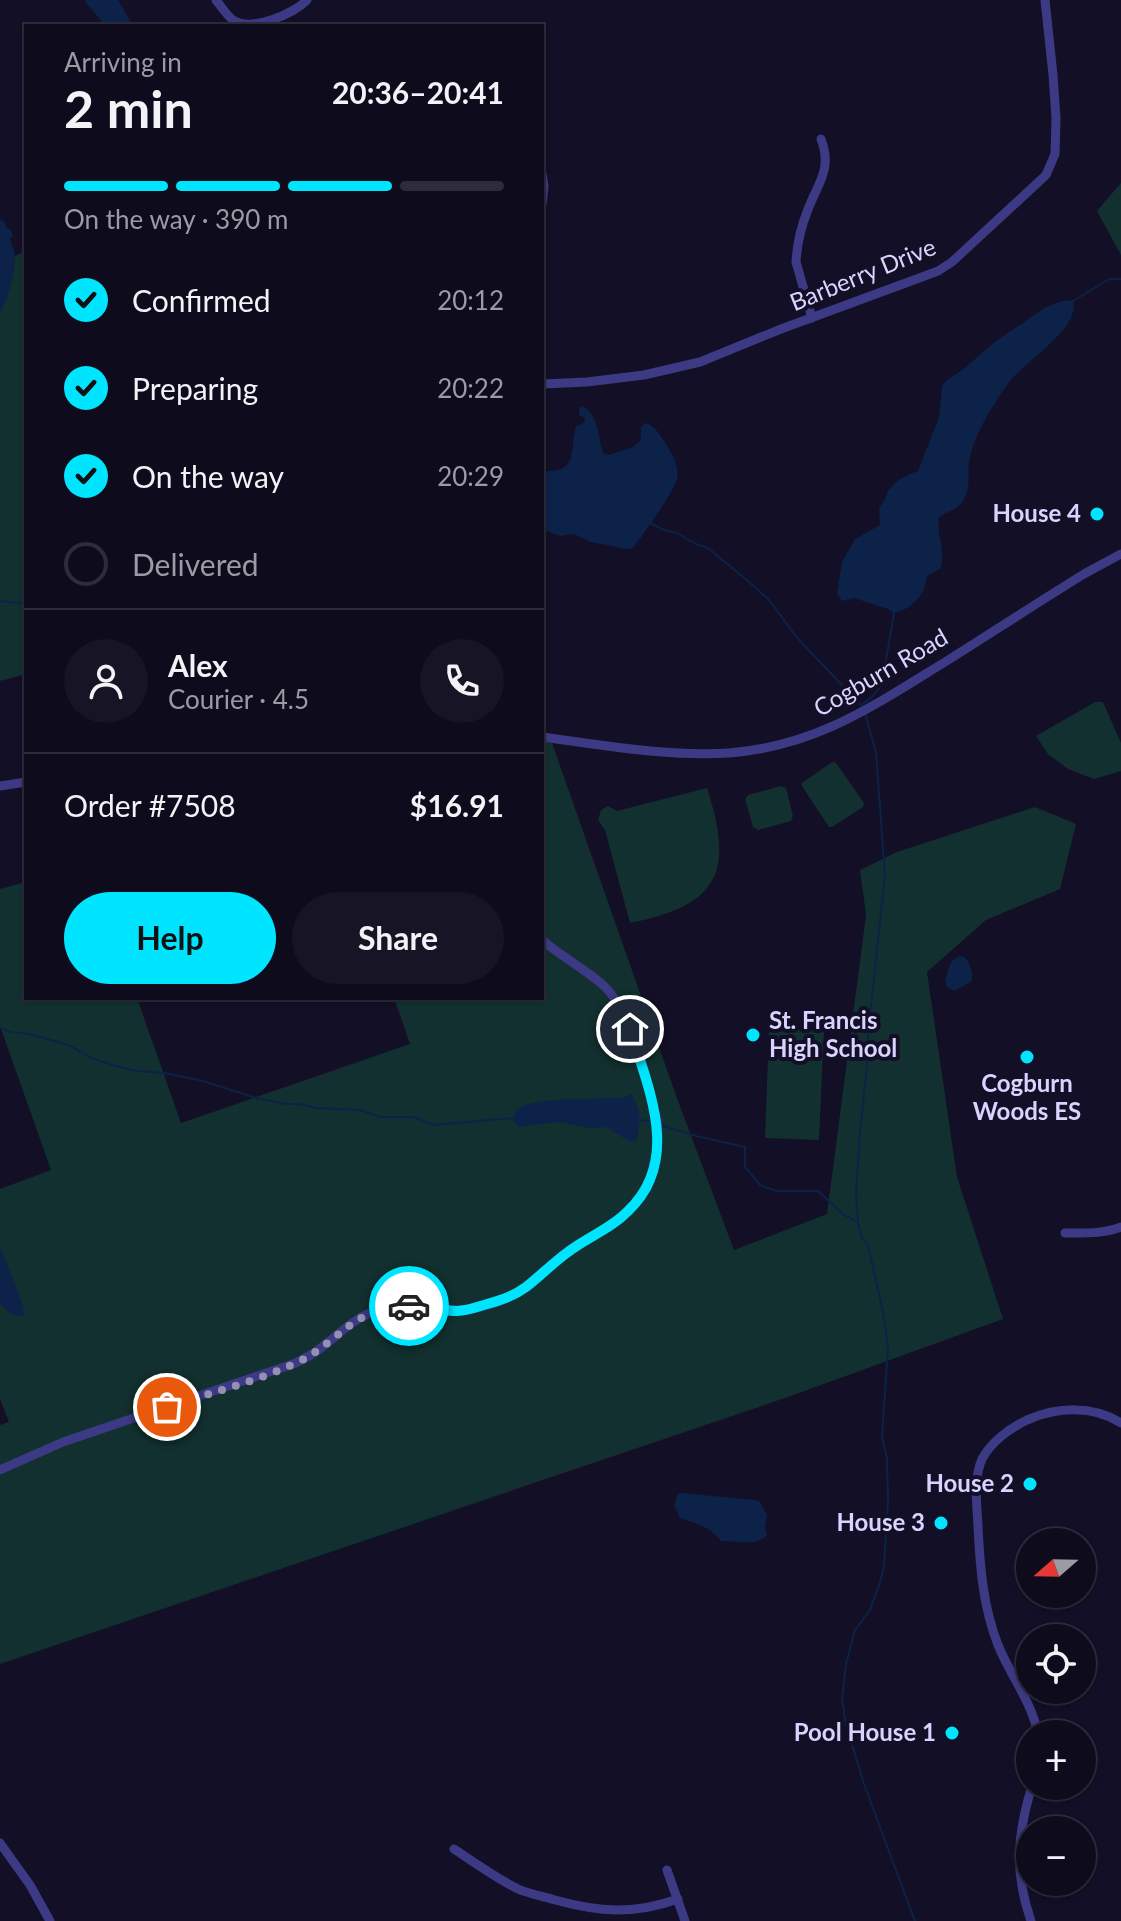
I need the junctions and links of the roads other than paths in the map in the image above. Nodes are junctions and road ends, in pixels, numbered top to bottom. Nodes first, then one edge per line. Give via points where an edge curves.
1 (216, 0) edge
2 (307, 0) edge
3 (1045, 0) edge
4 (821, 139) dead end
5 (812, 318) junction
6 (544, 384) edge
7 (1121, 554) edge
8 (544, 737) edge
9 (24, 782) edge
10 (0, 786) edge
11 (544, 942) edge
12 (1121, 1227) edge
13 (1065, 1233) dead end
14 (1121, 1423) edge
15 (0, 1470) edge
16 (1034, 1720) edge
17 (1028, 1800) edge
18 (0, 1843) edge
19 (454, 1849) dead end
20 (667, 1870) dead end
21 (678, 1899) junction
22 (50, 1921) edge
23 (685, 1921) edge
24 (1031, 1921) edge

1 - 2 street via 233,20 246,24 261,23
3 - 5 street, Barberry Drive via 1056,118 1055,154 1046,175 938,271
4 - 5 street via 827,154 825,172 796,254
5 - 6 street, Barberry Drive via 700,362 644,375
7 - 8 street, Cogburn Road via 856,716 803,738 708,754
9 - 10 street
11 - 15 street via 602,985 630,1029 658,1132 653,1174 629,1211 506,1298 468,1310 403,1306 372,1312 296,1363 63,1442
12 - 13 street
14 - 16 street via 1079,1409 1031,1418 1008,1431 981,1461 976,1490 986,1603 999,1646
17 - 24 street via 1018,1856
18 - 22 street
19 - 21 street via 522,1891 586,1908 633,1910
20 - 21 street
21 - 23 street

